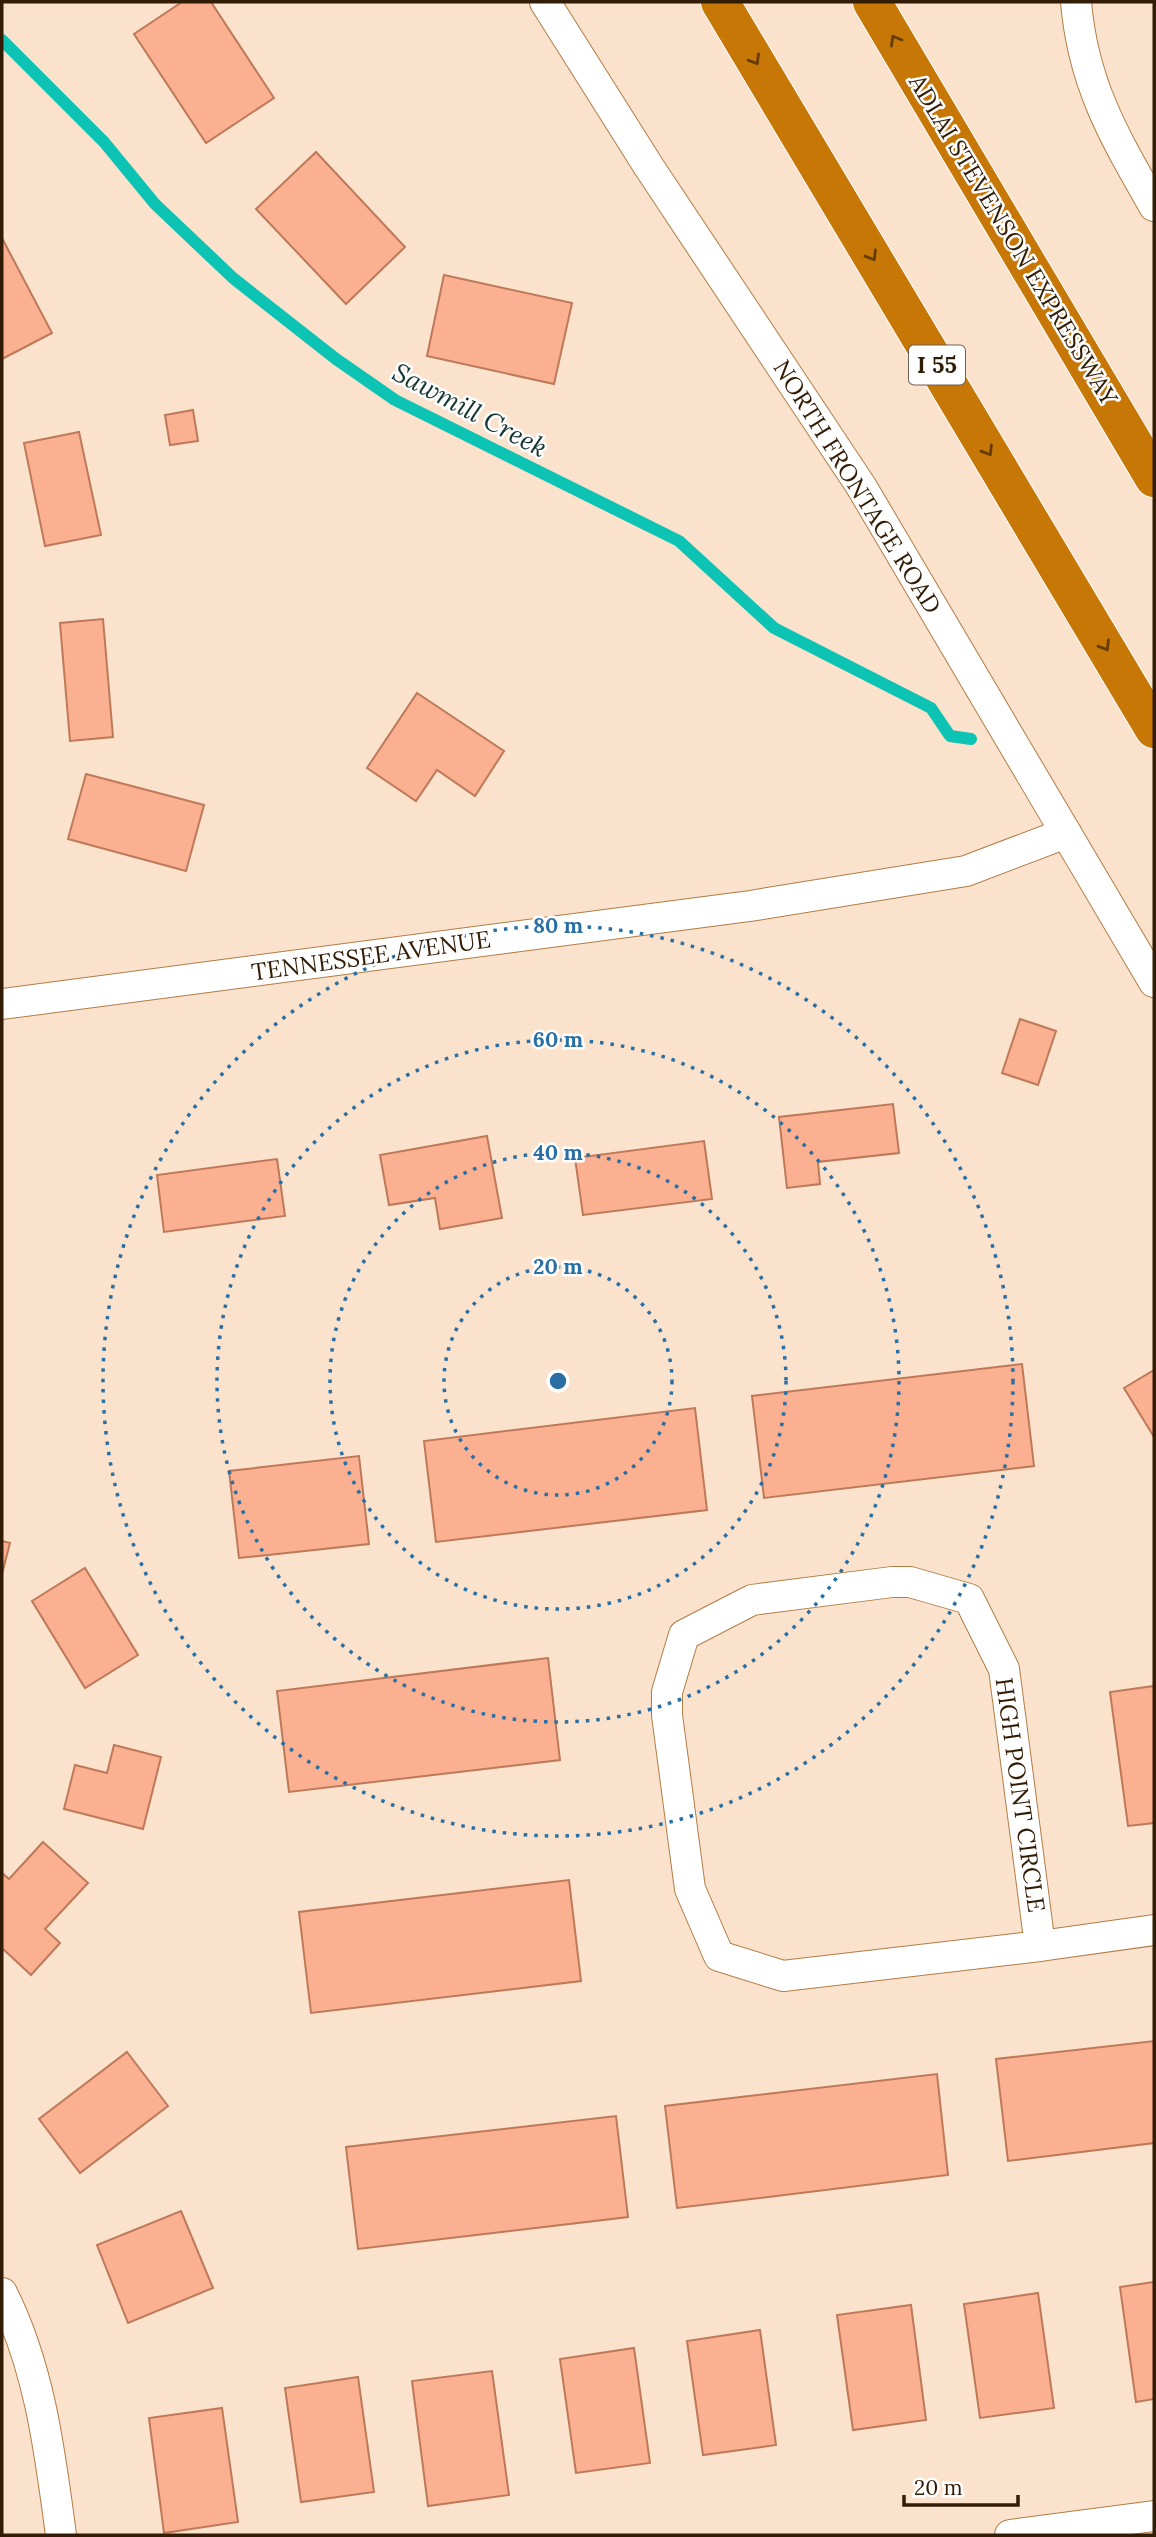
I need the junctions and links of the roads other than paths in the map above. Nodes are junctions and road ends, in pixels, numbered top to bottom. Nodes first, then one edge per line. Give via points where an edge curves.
1 (545, 2) edge
2 (720, 2) edge
3 (873, 2) edge
4 (1076, 2) edge
5 (1154, 206) edge
6 (1154, 478) edge
7 (1154, 729) edge
8 (1066, 833) junction
9 (1154, 982) edge
10 (2, 1004) edge
11 (1154, 1930) edge
12 (1040, 1945) junction
13 (2, 2293) edge
14 (1154, 2516) edge
15 (61, 2535) edge
16 (1010, 2535) edge

1 - 8 street, NORTH FRONTAGE ROAD via 861,486
2 -> 7 highway, I 55
6 -> 3 highway, ADLAI STEVENSON EXPRESSWAY
4 - 5 street via 1080,44 1108,124
8 - 9 street, NORTH FRONTAGE ROAD
8 - 10 street, TENNESSEE AVENUE via 953,874 750,906
11 - 12 street, HIGH POINT CIRCLE
12 - 12 street, HIGH POINT CIRCLE via 783,1976 719,1956 690,1889 667,1715 667,1692 684,1635 752,1600 878,1584 910,1582 969,1599 1004,1668
13 - 15 street via 28,2358 43,2414
14 - 16 street

